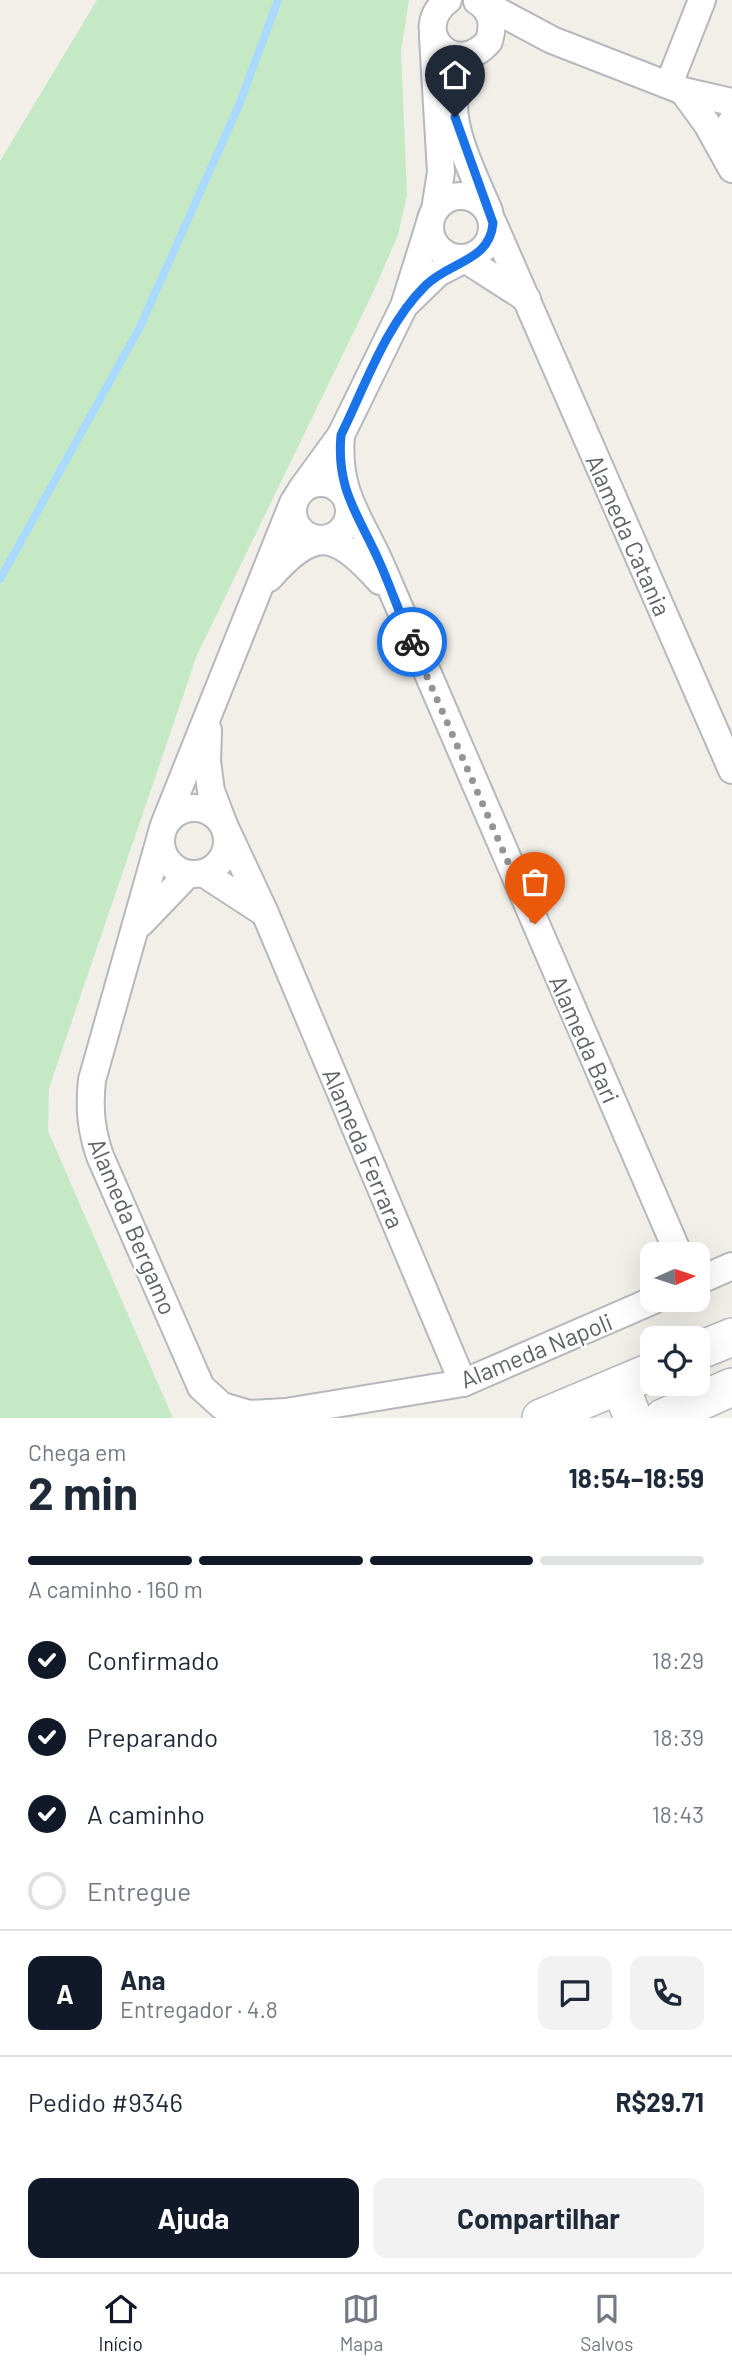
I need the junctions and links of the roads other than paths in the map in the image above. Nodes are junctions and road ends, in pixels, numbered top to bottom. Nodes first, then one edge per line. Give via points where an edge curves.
1 (448, 0) edge
2 (702, 0) edge
3 (478, 1) edge
4 (434, 20) edge
5 (552, 40) junction
6 (480, 48) junction
7 (676, 87) junction
8 (732, 102) edge
9 (732, 121) edge
10 (730, 163) edge
11 (432, 216) junction
12 (491, 217) junction
13 (465, 259) junction
14 (527, 299) junction
15 (404, 306) junction
16 (341, 435) junction
17 (297, 496) junction
18 (348, 500) junction
19 (322, 539) junction
20 (262, 585) junction
21 (390, 593) junction
22 (208, 715) junction
23 (732, 771) edge
24 (164, 825) junction
25 (224, 825) junction
26 (195, 874) junction
27 (265, 914) junction
28 (137, 926) junction
29 (673, 1242) edge
30 (732, 1266) edge
31 (710, 1276) edge
32 (640, 1306) edge
33 (732, 1337) edge
34 (710, 1346) edge
35 (463, 1382) junction
36 (732, 1387) edge
37 (635, 1391) edge
38 (249, 1414) joint
39 (541, 1418) edge
40 (663, 1418) edge

1 - 4 street via 438,8
2 - 7 street
3 - 5 street
3 - 6 street via 492,20
4 - 6 street via 442,49 456,56
4 - 11 street, Alameda Bergamo via 440,172
5 - 6 street
5 - 7 street
6 - 12 street via 459,77 455,117
7 - 8 street
7 - 10 street
9 - 10 street via 725,131
11 - 12 street via 445,200 457,196 470,197
11 - 13 street via 436,246 444,254
11 - 15 street, Alameda Bergamo
12 - 13 street via 492,236 485,248
12 - 14 street, Alameda Catania
13 - 14 street
13 - 15 street, Alameda Bergamo via 438,273
14 - 23 street, Alameda Catania
15 - 16 street, Alameda Bergamo
16 - 17 street, Alameda Bergamo
16 - 18 street, Alameda Bergamo via 340,473
17 - 18 street via 313,483 328,482
17 - 19 street via 296,525 312,538
17 - 20 street, Alameda Bergamo
18 - 19 street via 347,523 331,538
18 - 21 street, Alameda Bari
19 - 20 street, Alameda Bergamo via 285,559
19 - 21 street, Alameda Bari via 340,544 358,557
20 - 22 street, Alameda Bergamo
21 - 29 street, Alameda Bari
22 - 24 street, Alameda Bergamo
22 - 25 street, Alameda Bergamo via 211,791
24 - 25 street via 186,809 200,808
24 - 26 street via 165,857 175,868
24 - 28 street, Alameda Bergamo
25 - 26 street via 224,855 216,867
25 - 27 street, Alameda Ferrara
26 - 27 street
26 - 28 street, Alameda Bergamo
27 - 35 street, Alameda Ferrara
28 - 38 street, Alameda Bergamo via 92,1080 91,1130 201,1387 222,1406
30 - 31 street
32 - 35 street, Alameda Napoli
33 - 34 street
35 - 38 street, Alameda Napoli
36 - 40 street
37 - 39 street

